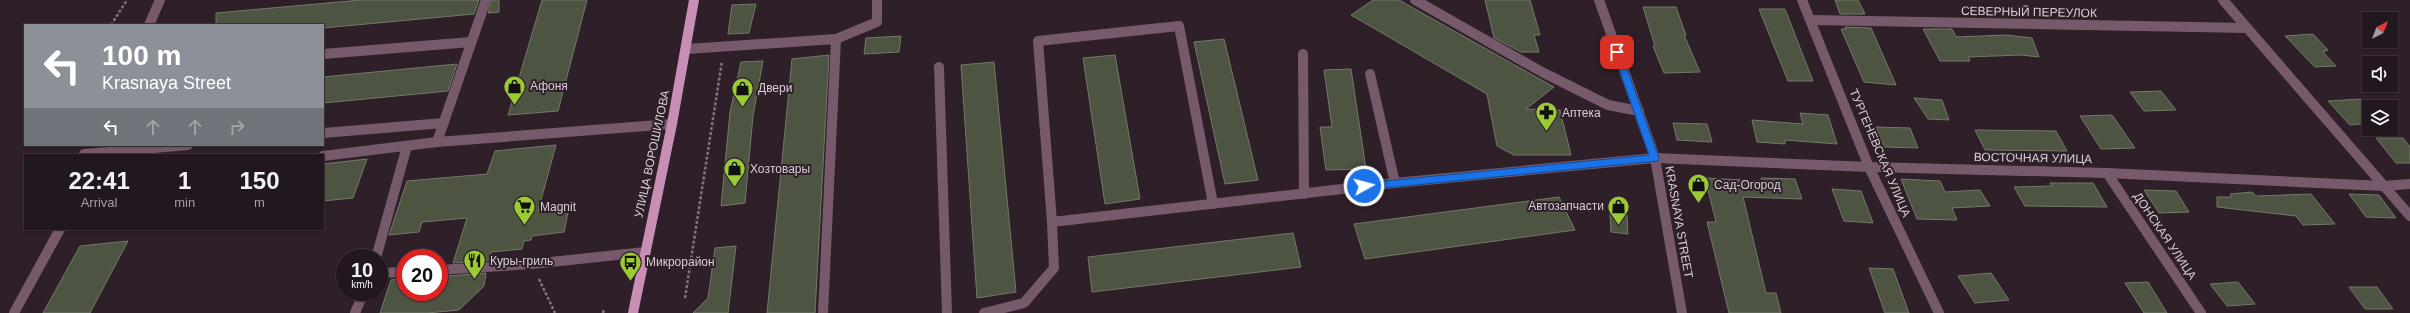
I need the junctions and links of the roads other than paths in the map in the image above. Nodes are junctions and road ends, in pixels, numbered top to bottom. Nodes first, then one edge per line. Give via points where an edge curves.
1 (160, 0) edge
2 (486, 0) edge
3 (694, 0) edge
4 (877, 0) edge
5 (1415, 0) edge
6 (1599, 0) edge
7 (1802, 0) edge
8 (2223, 0) edge
9 (1811, 20) junction
10 (149, 24) edge
11 (2247, 28) junction
12 (836, 39) junction
13 (472, 42) junction
14 (687, 49) junction
15 (324, 54) edge
16 (1303, 54) dead end
17 (939, 67) dead end
18 (1370, 74) dead end
19 (1639, 111) junction
20 (444, 123) junction
21 (672, 124) junction
22 (324, 133) edge
23 (437, 142) junction
24 (171, 146) edge
25 (407, 146) junction
26 (86, 151) edge
27 (324, 156) edge
28 (1655, 158) junction
29 (1869, 167) junction
30 (2107, 173) junction
31 (1395, 183) junction
32 (2410, 184) edge
33 (2383, 186) junction
34 (1304, 194) junction
35 (1213, 204) junction
36 (2410, 216) edge
37 (1052, 222) junction
38 (59, 230) edge
39 (378, 249) edge
40 (646, 252) junction
41 (448, 269) edge
42 (360, 301) edge
43 (14, 313) edge
44 (355, 313) edge
45 (633, 313) edge
46 (823, 313) edge
47 (947, 313) edge
48 (984, 313) edge
49 (1682, 313) edge
50 (1939, 313) edge
51 (2201, 313) edge

1 - 10 street
2 - 13 street
3 - 14 main road, УЛИЦА ВОРОШИЛОВА
4 - 12 street via 877,22
5 - 19 street via 1542,72 1608,105
6 - 19 street, KRASNAYA STREET
7 - 9 street, ТУРГЕНЕВСКАЯ УЛИЦА
8 - 11 street
9 - 11 street, СЕВЕРНЫЙ ПЕРЕУЛОК
9 - 29 street, ТУРГЕНЕВСКАЯ УЛИЦА
11 - 33 street
12 - 14 street
12 - 46 street
13 - 15 street
13 - 20 street
14 - 21 main road, УЛИЦА ВОРОШИЛОВА
16 - 34 street
17 - 47 street
18 - 31 street
19 - 28 street, KRASNAYA STREET
20 - 22 street
20 - 23 street
21 - 23 street
21 - 40 main road, УЛИЦА ВОРОШИЛОВА
23 - 25 street
24 - 26 street
25 - 27 street
25 - 39 street
28 - 29 street, ВОСТОЧНАЯ УЛИЦА
28 - 31 street, ВОСТОЧНАЯ УЛИЦА
28 - 49 street, KRASNAYA STREET
29 - 30 street, ВОСТОЧНАЯ УЛИЦА
29 - 50 street, ТУРГЕНЕВСКАЯ УЛИЦА
30 - 33 street, ВОСТОЧНАЯ УЛИЦА
30 - 51 street, ДОНСКАЯ УЛИЦА
31 - 34 street, ВОСТОЧНАЯ УЛИЦА
32 - 33 street, ВОСТОЧНАЯ УЛИЦА
33 - 36 street
34 - 35 street, ВОСТОЧНАЯ УЛИЦА
35 - 37 street, ВОСТОЧНАЯ УЛИЦА
35 - 37 street via 1179,26 1038,41
37 - 48 street via 1054,268 1024,303
38 - 43 street
40 - 41 street
40 - 45 main road, УЛИЦА ВОРОШИЛОВА
42 - 44 street

